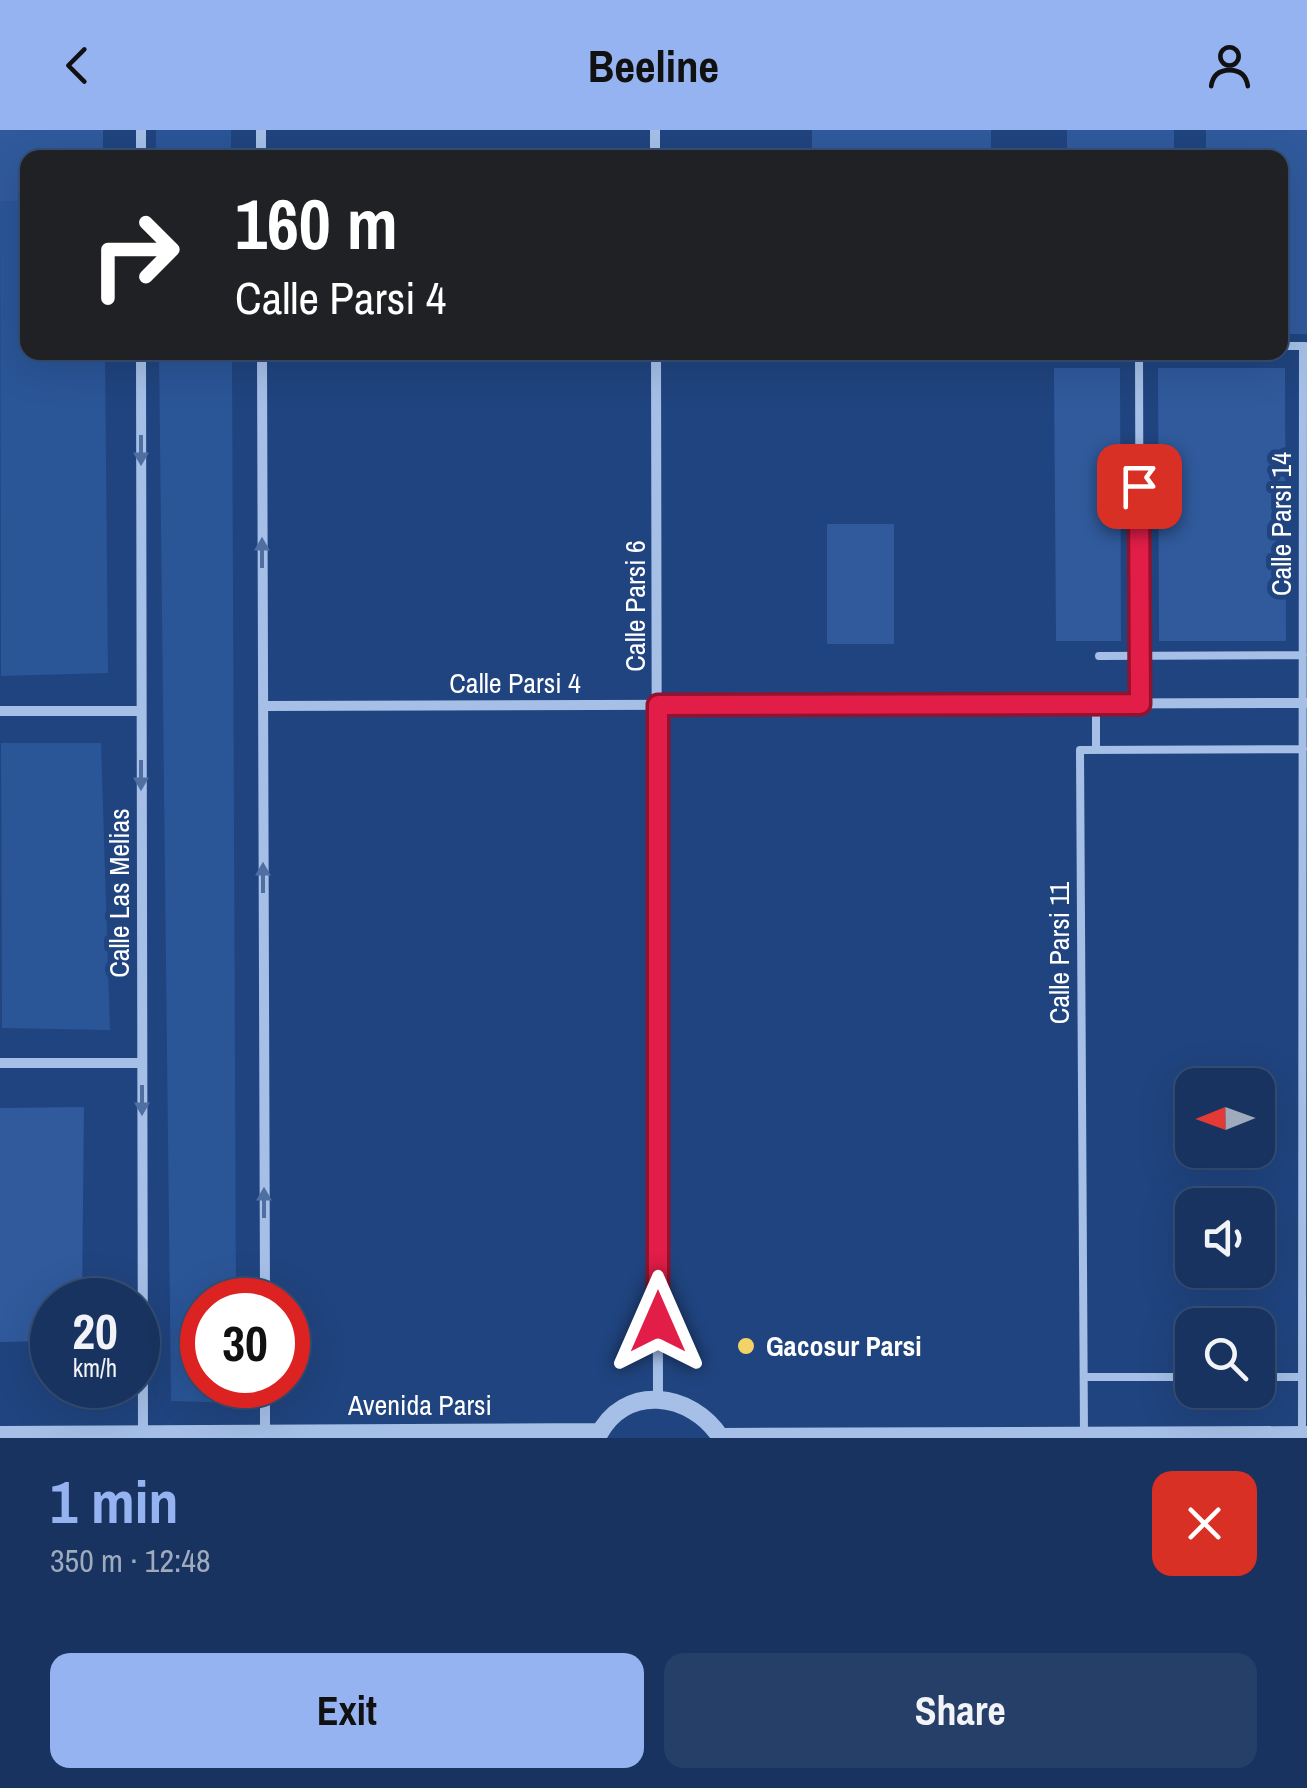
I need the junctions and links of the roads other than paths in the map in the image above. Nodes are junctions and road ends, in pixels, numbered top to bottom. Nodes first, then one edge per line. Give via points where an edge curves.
1 (1305, 346) edge
2 (141, 360) edge
3 (262, 360) edge
4 (656, 360) edge
5 (1138, 360) edge
6 (1303, 655) junction
7 (1099, 656) dead end
8 (1140, 656) junction
9 (1305, 703) edge
10 (1096, 704) junction
11 (1140, 704) junction
12 (658, 705) junction
13 (263, 706) junction
14 (141, 710) junction
15 (0, 711) edge
16 (1303, 749) junction
17 (1096, 750) junction
18 (0, 1063) edge
19 (142, 1063) junction
20 (265, 1278) edge
21 (1084, 1377) junction
22 (1175, 1377) edge
23 (1275, 1377) edge
24 (1302, 1377) junction
25 (658, 1399) junction
26 (265, 1408) edge
27 (142, 1434) junction
28 (0, 1435) edge
29 (598, 1435) edge
30 (1304, 1435) edge
31 (265, 1436) edge
32 (1084, 1436) edge
33 (721, 1437) edge

1 - 6 lane, Calle Parsi 14
2 -> 14 street, Calle Las Melias
13 -> 3 street
4 - 12 street, Calle Parsi 6
5 - 8 lane
6 - 8 lane
6 - 9 lane, Calle Parsi 14
7 - 8 lane
8 - 11 lane
9 - 11 street, Calle Parsi 4
9 - 16 lane
10 - 11 street, Calle Parsi 4
10 - 12 street, Calle Parsi 4
10 - 17 lane
12 - 13 street, Calle Parsi 4
12 - 25 street, Calle Parsi 6
20 -> 13 street
14 - 15 street
14 -> 19 street, Calle Las Melias
16 - 17 lane
16 - 24 lane
17 - 21 lane, Calle Parsi 11 via 1080,750
18 - 19 street
19 -> 27 street, Calle Las Melias
21 - 22 lane
21 - 32 lane, Calle Parsi 11
23 - 24 lane
24 - 30 lane
25 - 29 street via 625,1409
25 - 33 street via 695,1409
26 - 31 street
27 - 28 street, Avenida Parsi
27 - 31 street, Avenida Parsi
29 - 31 street, Avenida Parsi
30 - 32 street
32 - 33 street

